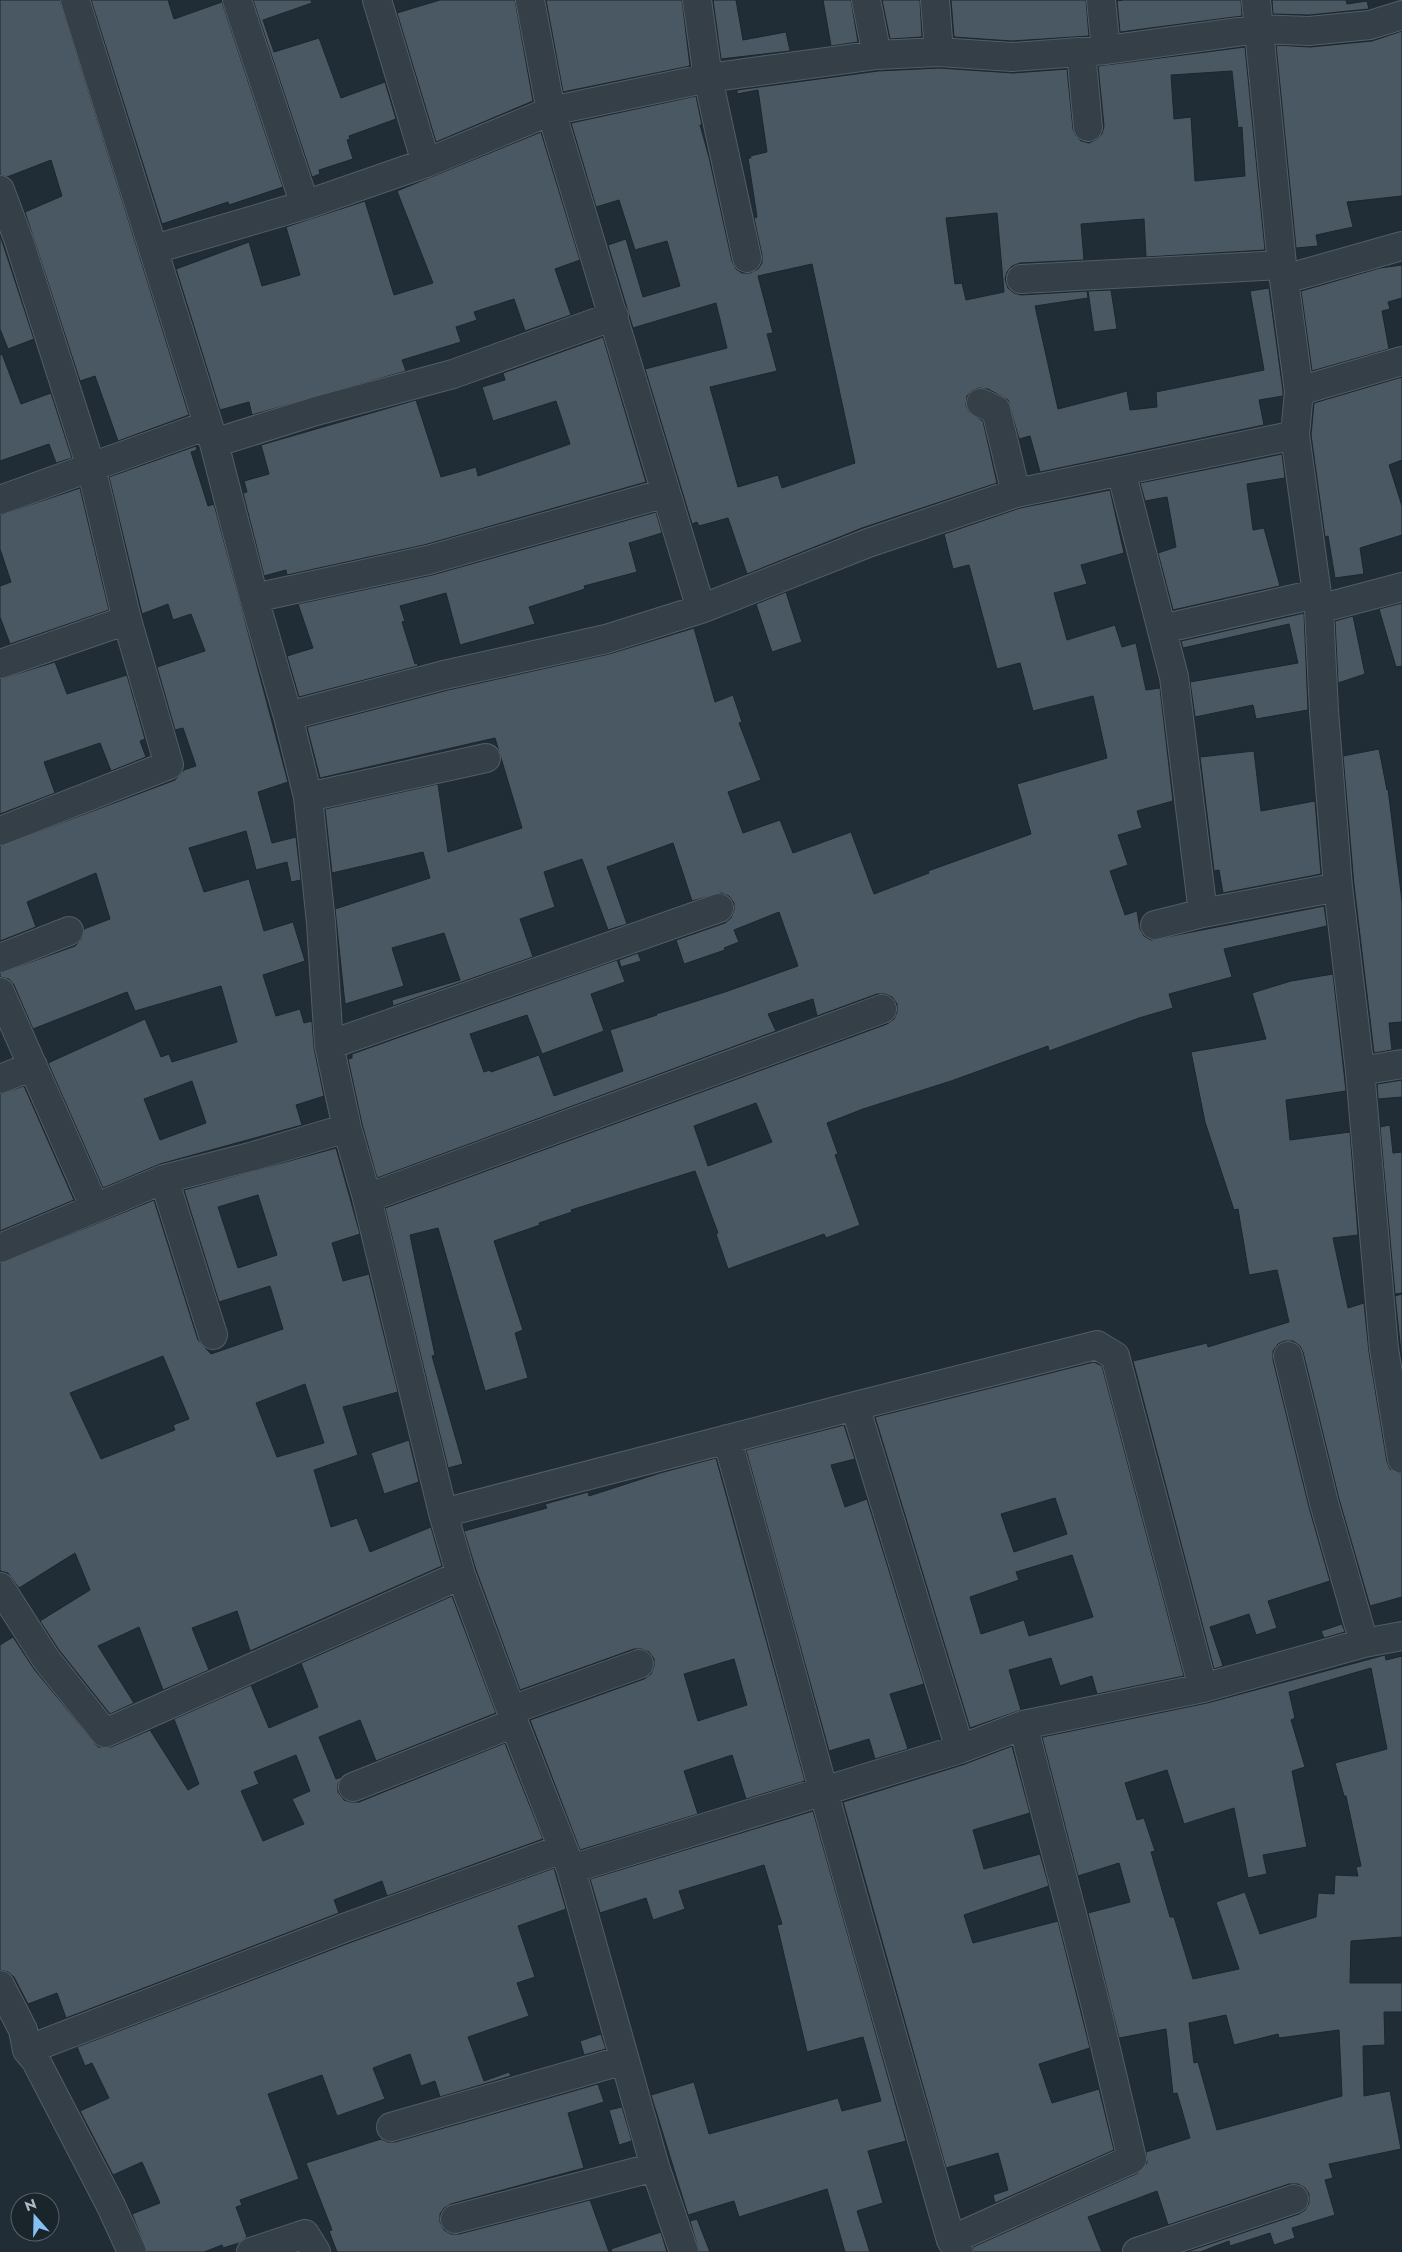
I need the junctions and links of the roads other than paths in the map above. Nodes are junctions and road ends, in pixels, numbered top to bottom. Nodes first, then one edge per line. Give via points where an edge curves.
1 (76, 0) edge
2 (237, 0) edge
3 (378, 0) edge
4 (530, 0) edge
5 (696, 0) edge
6 (866, 0) edge
7 (935, 0) edge
8 (1101, 0) edge
9 (1256, 0) edge
10 (1402, 15) edge
11 (1259, 29) junction
12 (1093, 51) junction
13 (940, 52) junction
14 (877, 54) junction
15 (708, 78) junction
16 (551, 111) junction
17 (1088, 127) dead end
18 (426, 163) junction
19 (0, 190) edge
20 (305, 205) junction
21 (1402, 246) edge
22 (155, 249) junction
23 (746, 258) dead end
24 (1284, 272) junction
25 (1021, 279) dead end
26 (614, 316) junction
27 (1402, 361) edge
28 (1299, 392) junction
29 (981, 403) dead end
30 (211, 434) junction
31 (1295, 435) junction
32 (91, 467) junction
33 (1121, 471) junction
34 (666, 493) junction
35 (1016, 493) junction
36 (0, 500) edge
37 (1402, 587) edge
38 (254, 598) junction
39 (1317, 602) junction
40 (701, 609) junction
41 (127, 620) junction
42 (1162, 628) junction
43 (0, 664) edge
44 (288, 716) junction
45 (486, 758) dead end
46 (308, 797) junction
47 (0, 831) edge
48 (1338, 887) junction
49 (719, 908) dead end
50 (1203, 913) junction
51 (1155, 925) dead end
52 (69, 931) dead end
53 (0, 958) edge
54 (0, 992) edge
55 (882, 1009) dead end
56 (328, 1045) junction
57 (1402, 1064) edge
58 (33, 1066) junction
59 (1360, 1070) junction
60 (0, 1079) edge
61 (347, 1128) junction
62 (164, 1179) junction
63 (367, 1198) junction
64 (95, 1208) junction
65 (0, 1248) edge
66 (213, 1335) dead end
67 (1288, 1356) dead end
68 (855, 1406) junction
69 (727, 1439) junction
70 (1402, 1458) edge
71 (443, 1513) junction
72 (461, 1575) junction
73 (0, 1587) edge
74 (1402, 1636) edge
75 (1364, 1643) junction
76 (639, 1664) dead end
77 (1203, 1688) junction
78 (512, 1716) junction
79 (1023, 1725) junction
80 (960, 1749) junction
81 (353, 1787) dead end
82 (823, 1790) junction
83 (567, 1859) junction
84 (0, 1985) edge
85 (17, 2040) edge
86 (624, 2060) junction
87 (391, 2126) dead end
88 (654, 2167) junction
89 (1294, 2198) dead end
90 (455, 2219) dead end
91 (955, 2246) edge
92 (132, 2252) edge
93 (251, 2252) edge
94 (316, 2252) edge
95 (684, 2252) edge
96 (1137, 2252) edge

1 - 22 street
2 - 20 street
3 - 18 street
4 - 16 street
5 - 15 street
6 - 14 street
7 - 13 street
8 - 12 street
9 - 11 street
10 - 11 street via 1370,25 1309,31
11 - 12 street
11 - 24 street
12 - 13 street via 1012,57
12 - 17 street
13 - 14 street
14 - 15 street
15 - 16 street
15 - 23 street
16 - 18 street
16 - 26 street
18 - 20 street
19 - 32 street
20 - 22 street
21 - 24 street
22 - 30 street
24 - 25 street
24 - 28 street
26 - 30 street via 454,374 316,411
26 - 34 street
27 - 28 street
28 - 31 street
29 - 35 street via 996,410
30 - 32 street
30 - 38 street
31 - 33 street
31 - 39 street
32 - 36 street
32 - 41 street
33 - 35 street
33 - 42 street
34 - 38 street via 428,560
34 - 40 street
35 - 40 street via 868,543
37 - 39 street
38 - 44 street
39 - 42 street
39 - 48 street
40 - 44 street via 606,639 444,674
41 - 43 street
41 - 47 street via 169,765
42 - 50 street via 1174,677
44 - 46 street
45 - 46 street
46 - 56 street via 321,923
48 - 50 street
48 - 59 street
49 - 56 street
50 - 51 street
52 - 53 street
54 - 58 street
55 - 63 street
56 - 61 street
57 - 59 street
58 - 60 street
58 - 64 street
59 - 70 street via 1384,1349
61 - 62 street
61 - 63 street
62 - 64 street
62 - 66 street
63 - 71 street
64 - 65 street
67 - 75 street via 1324,1503
68 - 69 street
68 - 77 street via 1097,1345 1115,1356
68 - 80 street
69 - 71 street
69 - 82 street
71 - 72 street
72 - 73 street via 105,1733 46,1659
72 - 78 street
74 - 75 street
75 - 77 street
76 - 78 street
77 - 79 street
78 - 81 street
78 - 83 street
79 - 80 street
79 - 91 street via 1132,2159
80 - 82 street
82 - 83 street
82 - 91 street
83 - 85 street via 344,1928
83 - 86 street
84 - 85 street
85 - 92 street via 36,2061
86 - 87 street
86 - 88 street
88 - 90 street
88 - 95 street
89 - 96 street
93 - 94 street via 304,2234

